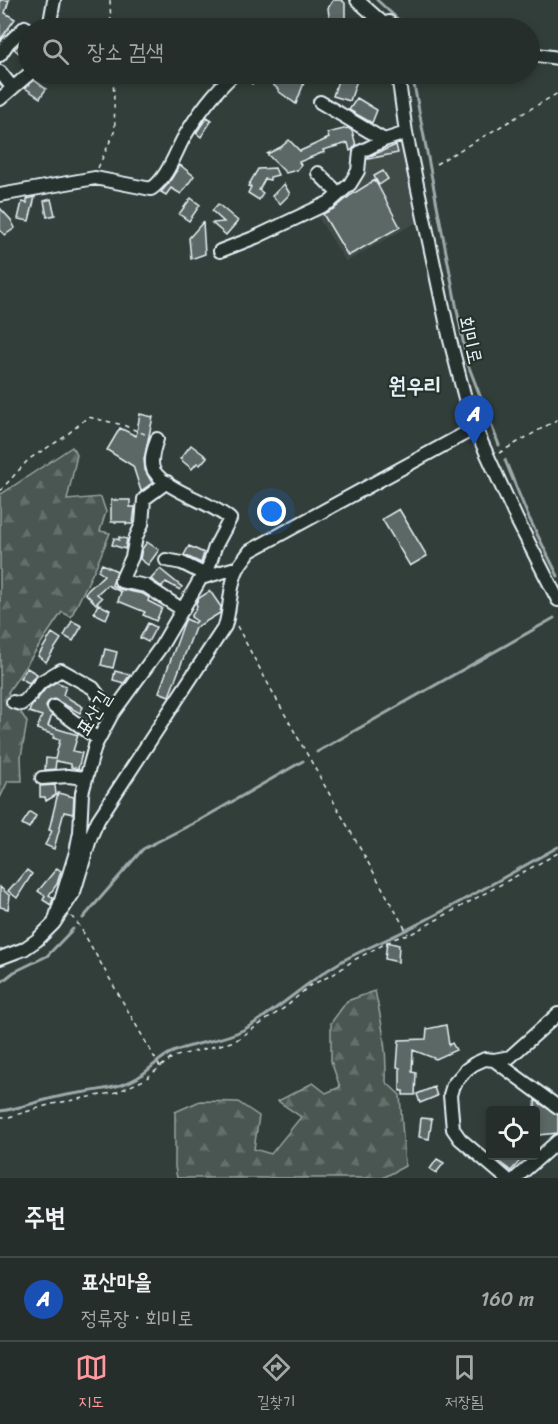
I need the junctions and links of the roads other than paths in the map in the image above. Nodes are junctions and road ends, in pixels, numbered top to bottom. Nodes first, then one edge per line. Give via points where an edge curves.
1 (54, 0) edge
2 (357, 0) edge
3 (51, 18) edge
4 (378, 18) edge
5 (18, 33) edge
6 (0, 55) edge
7 (540, 55) edge
8 (558, 58) edge
9 (0, 72) edge
10 (18, 82) edge
11 (225, 84) edge
12 (399, 84) edge
13 (12, 87) junction
14 (0, 99) edge
15 (320, 102) dead end
16 (406, 133) junction
17 (384, 140) junction
18 (318, 173) dead end
19 (339, 194) junction
20 (0, 195) edge
21 (220, 251) dead end
22 (475, 428) junction
23 (156, 439) road end
24 (167, 482) junction
25 (166, 560) dead end
26 (239, 567) junction
27 (206, 576) junction
28 (558, 600) edge
29 (183, 610) junction
30 (13, 702) dead end
31 (54, 707) dead end
32 (112, 714) junction
33 (98, 739) junction
34 (42, 778) dead end
35 (85, 778) junction
36 (54, 923) junction
37 (0, 958) edge
38 (558, 1014) edge
39 (494, 1060) junction
40 (558, 1107) edge
41 (558, 1141) edge
42 (506, 1178) edge
43 (516, 1178) edge

1 - 3 street
2 - 4 street
5 - 6 street
7 - 8 street
9 - 13 street
10 - 13 street
11 - 20 street via 197,116 158,184 151,189 95,178
12 - 16 street, 회미로
13 - 14 street
15 - 17 street
16 - 17 street
16 - 22 street, 회미로 via 450,340
17 - 19 street via 360,152 358,171
18 - 19 street
19 - 21 street via 315,210
22 - 26 street via 250,551
22 - 28 street, 회미로
23 - 24 street via 153,470
24 - 27 street, 표산길 via 230,519
24 - 29 street via 144,499 142,524 121,581 146,586
25 - 27 street via 182,563
26 - 27 street
26 - 36 street, 표산길 via 225,626 98,820 74,892
27 - 29 street, 표산길 via 201,578
29 - 32 street, 표산길
30 - 32 street via 21,704 27,700 41,682 61,670 93,688
31 - 33 street
32 - 33 street, 표산길
33 - 35 street, 표산길
34 - 35 street
35 - 36 street, 표산길 via 76,852
36 - 37 street, 표산길 via 38,940
38 - 39 street via 510,1056
39 - 40 street
39 - 42 street via 474,1064 459,1077 450,1095 450,1110 453,1129 460,1139
41 - 43 street

